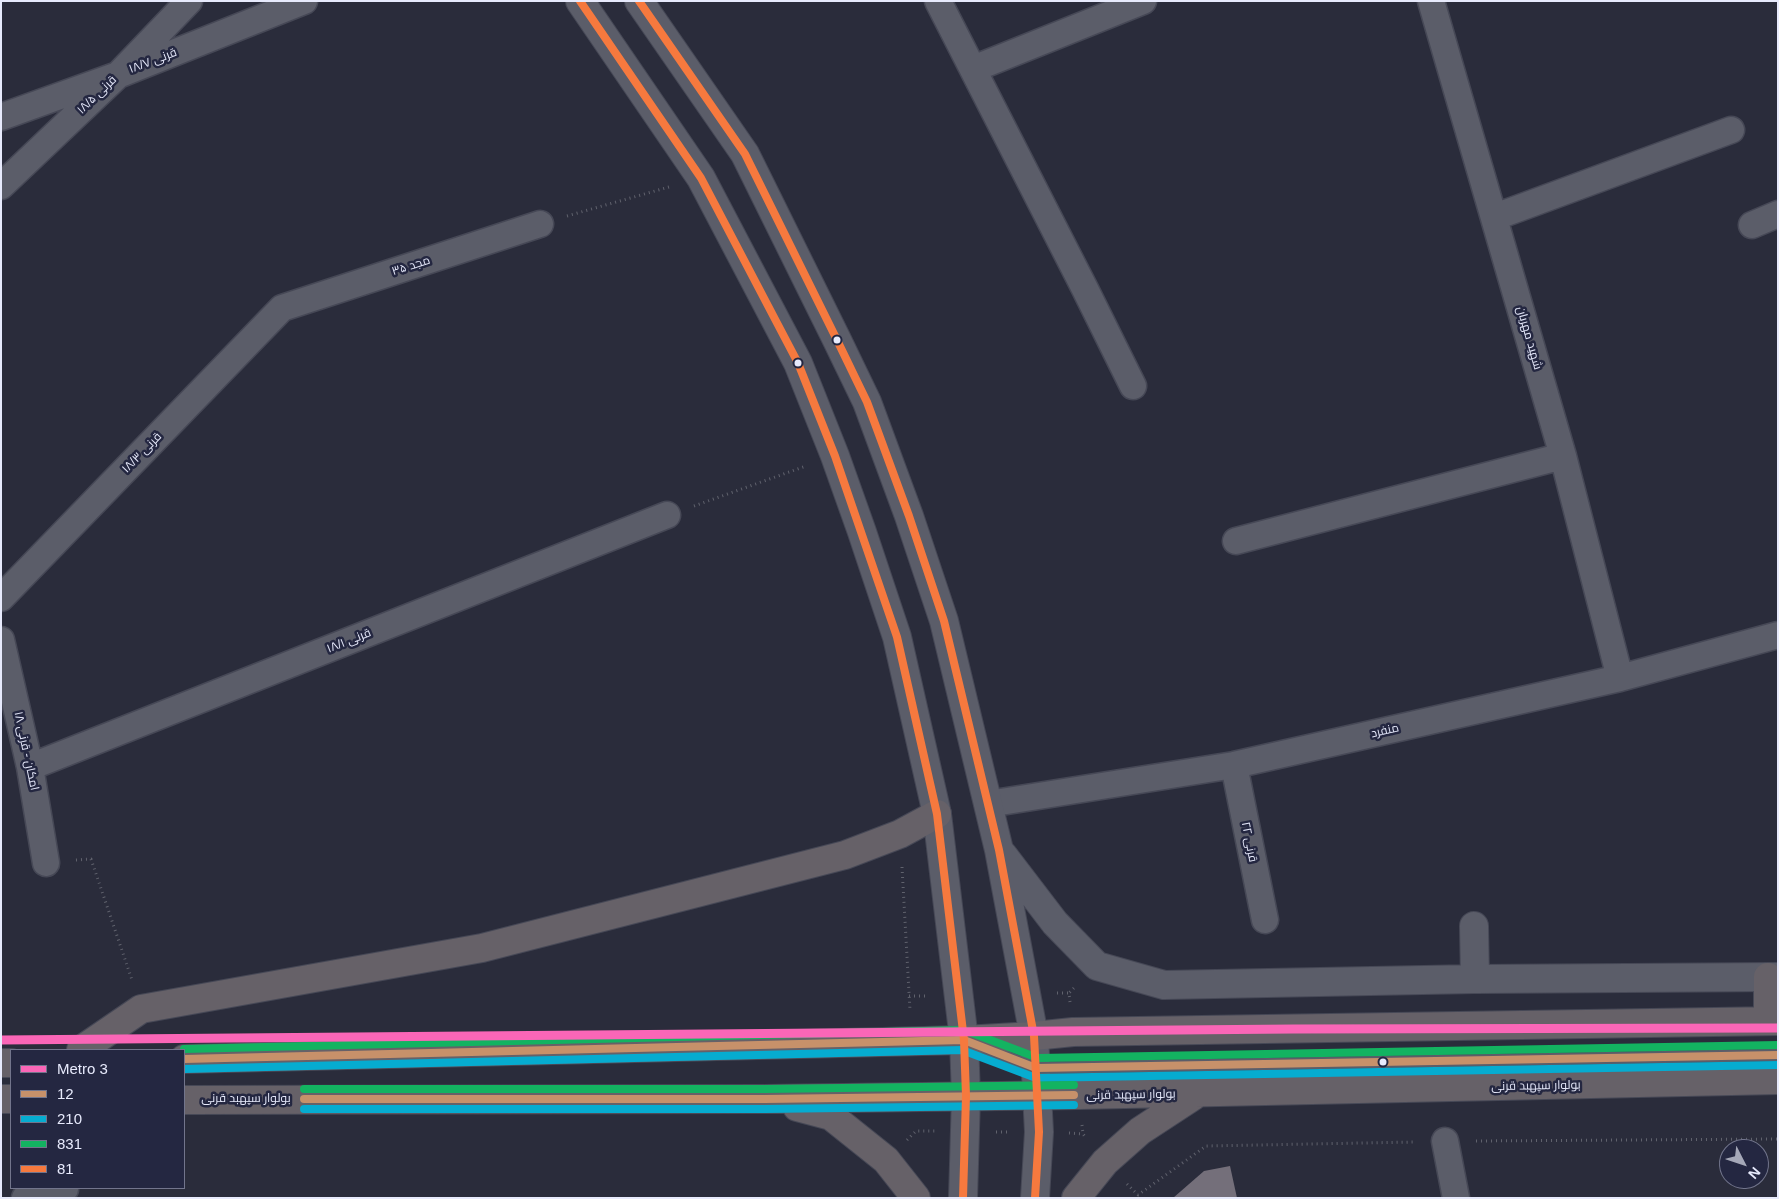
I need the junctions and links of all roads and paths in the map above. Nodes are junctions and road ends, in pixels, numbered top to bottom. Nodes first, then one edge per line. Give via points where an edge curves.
1 (189, 1) edge
2 (304, 1) edge
3 (580, 1) edge
4 (638, 1) edge
5 (938, 1) edge
6 (1143, 1) edge
7 (1431, 1) edge
8 (973, 69) junction
9 (118, 75) junction
10 (1, 117) edge
11 (1731, 130) dead end
12 (701, 178) junction
13 (1, 186) edge
14 (1778, 214) edge
15 (1495, 217) junction
16 (540, 224) joint
17 (1752, 225) dead end
18 (282, 308) joint
19 (1133, 386) dead end
20 (835, 456) junction
21 (1563, 456) junction
22 (667, 515) joint
23 (1236, 541) dead end
24 (1, 598) edge
25 (1778, 635) edge
26 (1, 640) edge
27 (1620, 678) junction
28 (1234, 765) junction
29 (30, 767) junction
30 (988, 804) junction
31 (937, 814) junction
32 (900, 834) junction
33 (999, 850) junction
34 (46, 863) joint
35 (1265, 920) dead end
36 (1474, 926) dead end
37 (1773, 977) edge
38 (1475, 979) junction
39 (141, 1009) junction
40 (1773, 1021) edge
41 (1034, 1036) junction
42 (964, 1040) junction
43 (911, 1041) junction
44 (82, 1049) edge
45 (1778, 1055) edge
46 (185, 1059) edge
47 (1036, 1068) junction
48 (1778, 1080) edge
49 (1198, 1093) junction
50 (1038, 1095) junction
51 (966, 1096) junction
52 (914, 1097) junction
53 (764, 1099) junction
54 (185, 1100) edge
55 (916, 1131) dead end
56 (1445, 1141) dead end
57 (65, 1192) edge
58 (25, 1198) edge
59 (916, 1198) edge
60 (963, 1198) edge
61 (1035, 1198) edge
62 (1076, 1198) edge
63 (1456, 1198) edge

1 - 9 street, قرنی ۱۸/۵
2 - 9 street, قرنی ۱۸/۷
3 - 12 main road
4 - 30 main road via 745,154 867,402 944,621
5 - 8 street
6 - 8 street
7 - 15 street, شهید مهربان
8 - 19 street
9 - 10 street, قرنی ۱۸/۷
9 - 13 street, قرنی ۱۸/۵
11 - 15 street
12 - 16 path
12 - 20 main road via 798,363
14 - 17 street
15 - 21 street, شهید مهربان
16 - 18 street, مجد ۳۵
18 - 24 street, قرنی ۱۸/۳
20 - 22 path
20 - 31 main road via 896,637
21 - 23 street
21 - 27 street, شهید مهربان
22 - 29 street, قرنی ۱۸/۱
25 - 27 street, منفرد
26 - 29 street, امکان - قرنی ۱۸
27 - 28 street, منفرد
28 - 30 street, منفرد
28 - 35 street, قرنی ۲۲
29 - 34 street, امکان - قرنی ۱۸
30 - 33 main road
31 - 32 main road
31 - 42 main road
32 - 39 main road via 845,855 482,948
32 - 43 path
33 - 38 main road via 1055,923 1096,966 1164,985
33 - 41 main road
34 - 39 path via 91,858
36 - 38 main road
37 - 38 main road
37 - 40 main road
39 - 44 main road
40 - 41 main road via 1083,1032
41 - 42 main road
41 - 47 main road
42 - 43 main road
42 - 47 lane
42 - 51 main road
43 - 46 main road
45 - 47 lane
47 - 50 main road
48 - 49 main road, بولوار سپهبد قرنی
49 - 50 main road, بولوار سپهبد قرنی
49 - 62 main road via 1140,1131 1105,1162
50 - 51 main road, بولوار سپهبد قرنی
50 - 61 main road
51 - 52 main road, بولوار سپهبد قرنی
51 - 60 main road
52 - 53 main road, بولوار سپهبد قرنی
52 - 55 path
53 - 54 main road, بولوار سپهبد قرنی
53 - 59 main road via 831,1116 886,1160
56 - 63 street
57 - 58 street via 42,1191

